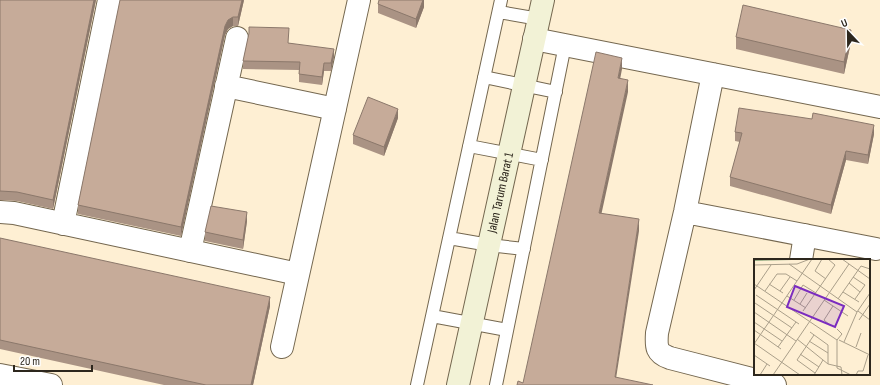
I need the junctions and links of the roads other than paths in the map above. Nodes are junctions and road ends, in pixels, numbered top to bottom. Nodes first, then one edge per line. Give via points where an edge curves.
1 (109, 0) edge
2 (359, 0) edge
3 (500, 6) edge
4 (539, 19) edge
5 (237, 38) dead end
6 (565, 45) junction
7 (713, 74) junction
8 (484, 77) junction
9 (524, 85) junction
10 (226, 86) junction
11 (556, 92) junction
12 (880, 107) edge
13 (335, 109) junction
14 (469, 146) junction
15 (509, 154) junction
16 (542, 160) junction
17 (0, 212) edge
18 (685, 212) junction
19 (63, 224) junction
20 (805, 235) junction
21 (449, 238) junction
22 (489, 245) junction
23 (524, 249) junction
24 (876, 249) dead end
25 (190, 251) junction
26 (801, 259) edge
27 (298, 274) junction
28 (432, 316) junction
29 (472, 323) junction
30 (507, 330) junction
31 (282, 347) dead end
32 (0, 375) edge
33 (781, 375) edge
34 (51, 385) edge
35 (417, 385) edge
36 (458, 385) edge
37 (496, 385) edge
38 (775, 385) edge
39 (780, 385) edge

1 - 19 street
2 - 13 street
3 - 4 lane
3 - 8 lane
4 - 6 street
4 - 9 street, Jalan Tarum Barat 1
5 - 10 street
6 - 7 street
6 - 11 lane
7 - 12 street
7 - 18 street
8 - 9 lane
8 - 14 lane
9 - 11 lane
9 - 15 street, Jalan Tarum Barat 1
10 - 13 street
10 - 25 street
11 - 16 lane
13 - 27 street
14 - 15 lane
14 - 21 lane
15 - 16 lane
15 - 22 street, Jalan Tarum Barat 1
16 - 23 lane
17 - 19 street
18 - 20 street
18 - 38 street via 657,333 656,344 661,355
19 - 25 street
20 - 24 street
20 - 26 street
21 - 22 lane
21 - 28 lane
22 - 23 lane
22 - 29 street, Jalan Tarum Barat 1
23 - 30 lane
25 - 27 street
27 - 31 street
28 - 29 lane
28 - 35 lane
29 - 30 lane
29 - 36 street, Jalan Tarum Barat 1
30 - 37 lane
32 - 34 street
33 - 39 street

